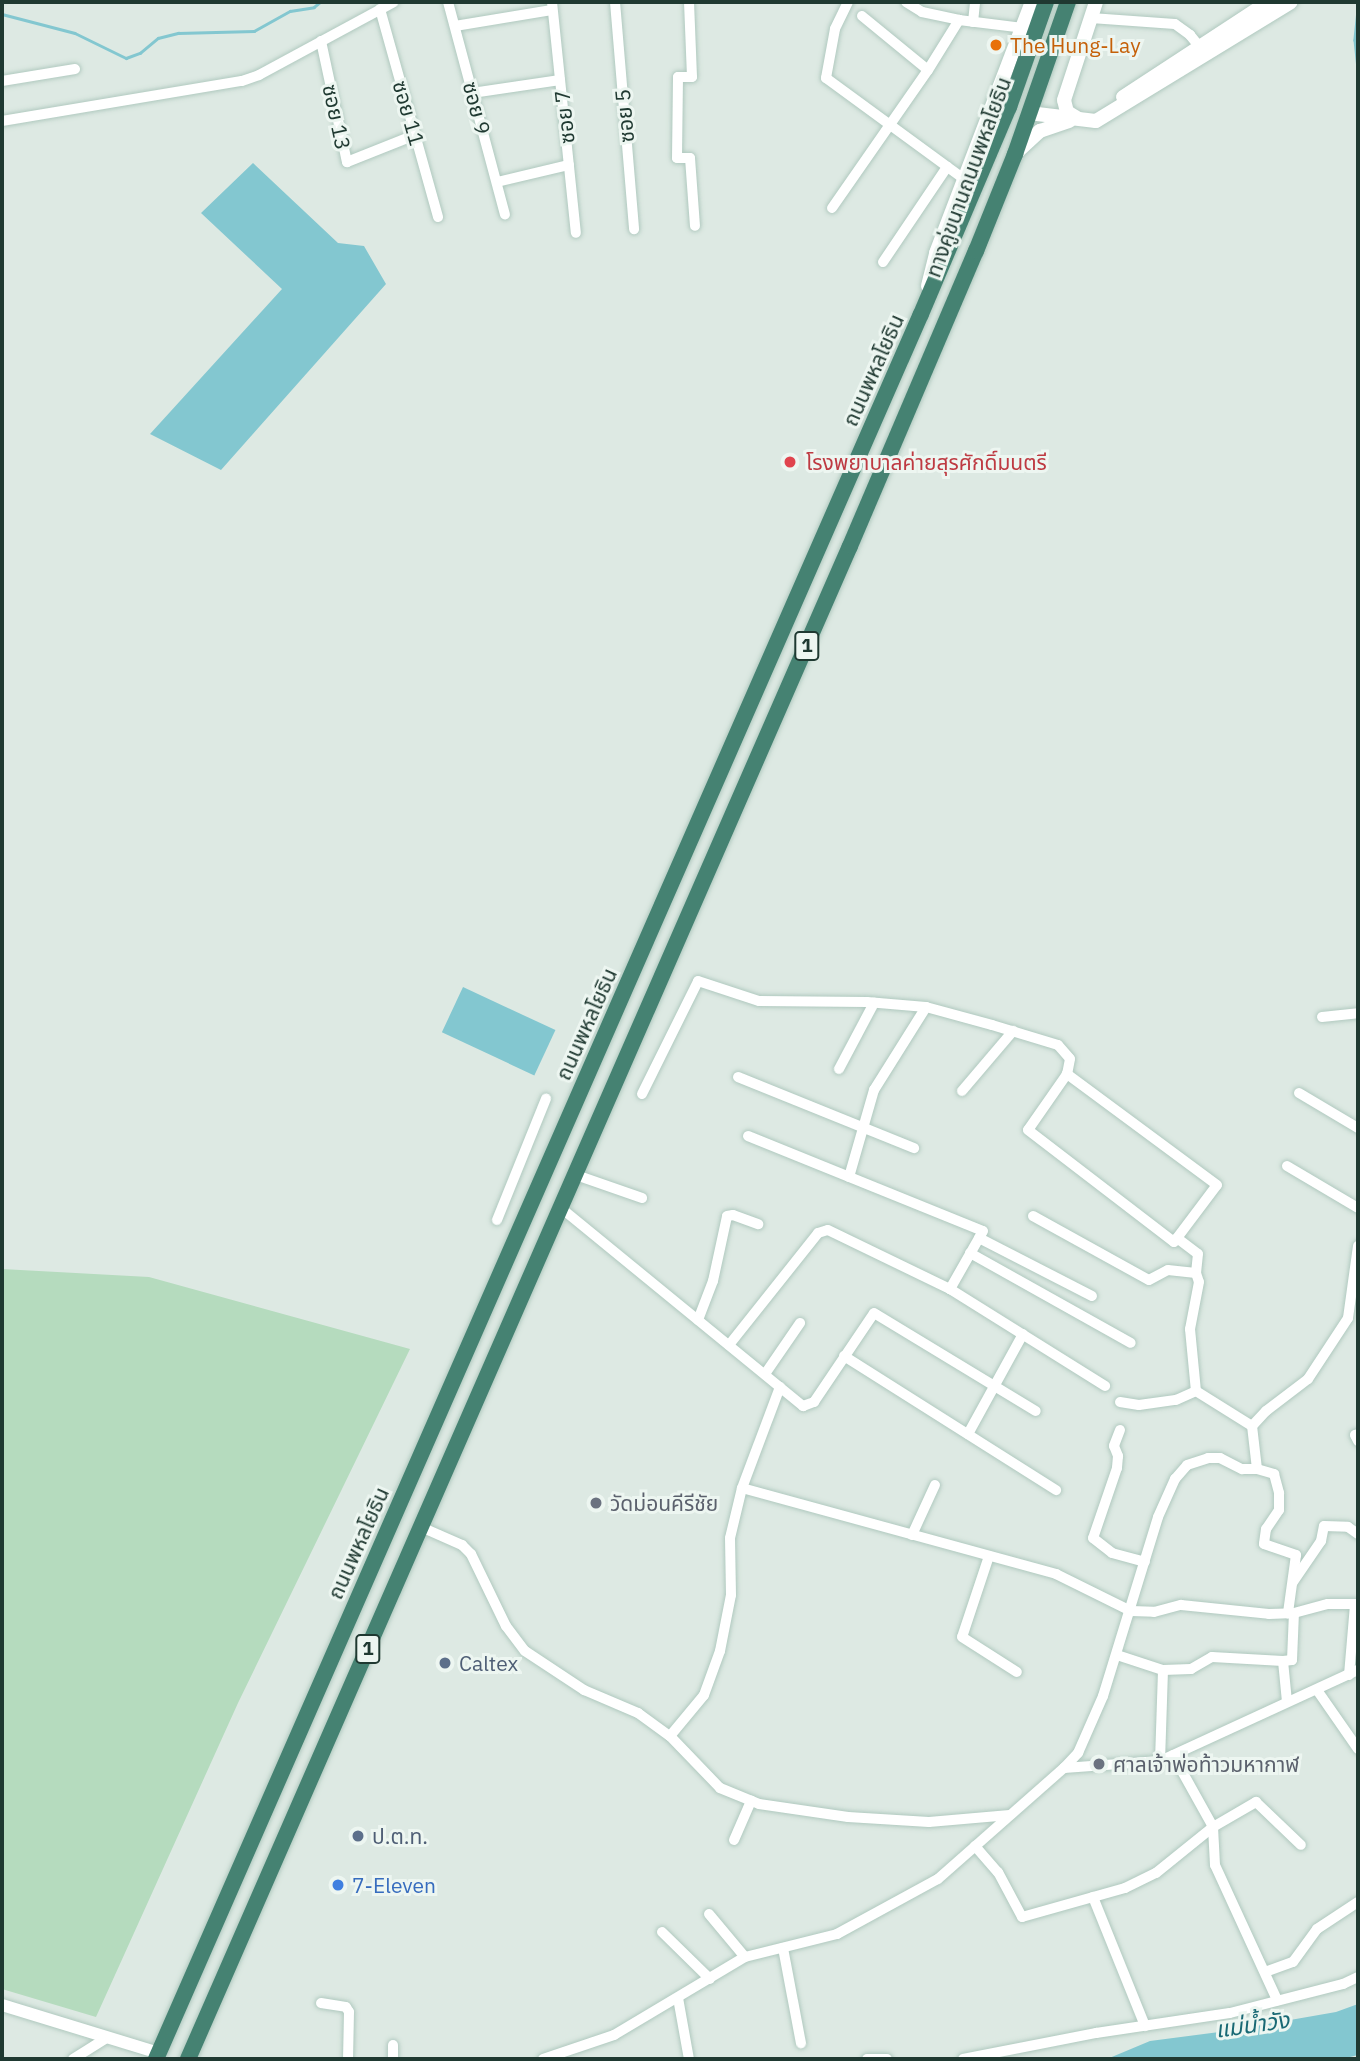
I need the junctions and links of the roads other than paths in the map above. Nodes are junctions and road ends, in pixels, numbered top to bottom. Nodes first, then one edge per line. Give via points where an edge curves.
1 (394, 2) edge
2 (448, 2) edge
3 (615, 2) edge
4 (689, 2) edge
5 (848, 2) edge
6 (906, 2) edge
7 (975, 2) edge
8 (1032, 2) edge
9 (1046, 2) edge
10 (1068, 2) edge
11 (1097, 2) edge
12 (1291, 2) edge
13 (1259, 4) edge
14 (552, 6) edge
15 (380, 9) junction
16 (862, 16) dead end
17 (1091, 18) junction
18 (959, 20) junction
19 (973, 22) junction
20 (454, 26) junction
21 (1023, 28) junction
22 (1228, 34) junction
23 (321, 41) junction
24 (1199, 46) junction
25 (75, 69) dead end
26 (928, 70) junction
27 (560, 80) junction
28 (2, 81) edge
29 (472, 93) junction
30 (1009, 107) junction
31 (1113, 109) junction
32 (1029, 113) junction
33 (1077, 118) junction
34 (2, 121) edge
35 (889, 126) junction
36 (415, 135) junction
37 (1015, 154) junction
38 (569, 165) junction
39 (947, 167) junction
40 (964, 179) junction
41 (497, 182) junction
42 (832, 208) dead end
43 (505, 214) dead end
44 (438, 217) dead end
45 (695, 226) dead end
46 (634, 229) dead end
47 (576, 233) dead end
48 (883, 262) dead end
49 (921, 314) junction
50 (874, 1003) junction
51 (926, 1007) junction
52 (1358, 1013) edge
53 (1322, 1017) dead end
54 (1013, 1031) junction
55 (839, 1069) dead end
56 (1068, 1074) junction
57 (738, 1077) dead end
58 (962, 1091) dead end
59 (1299, 1093) dead end
60 (642, 1094) dead end
61 (546, 1099) dead end
62 (862, 1127) junction
63 (1358, 1128) edge
64 (748, 1136) dead end
65 (914, 1148) dead end
66 (1287, 1166) dead end
67 (576, 1175) junction
68 (849, 1177) junction
69 (642, 1198) dead end
70 (561, 1208) junction
71 (1358, 1208) edge
72 (1033, 1216) dead end
73 (497, 1220) dead end
74 (758, 1224) dead end
75 (520, 1225) junction
76 (979, 1238) junction
77 (1177, 1238) junction
78 (547, 1239) junction
79 (1358, 1246) edge
80 (970, 1253) junction
81 (1196, 1273) junction
82 (950, 1289) junction
83 (1092, 1296) dead end
84 (698, 1320) junction
85 (800, 1323) dead end
86 (1023, 1334) junction
87 (1131, 1343) dead end
88 (729, 1345) junction
89 (844, 1356) junction
90 (765, 1374) junction
91 (1105, 1385) dead end
92 (994, 1386) junction
93 (780, 1387) junction
94 (1196, 1391) junction
95 (1120, 1402) dead end
96 (1036, 1411) dead end
97 (1252, 1426) junction
98 (1120, 1430) dead end
99 (968, 1434) junction
100 (1358, 1434) edge
101 (1358, 1441) edge
102 (1258, 1469) junction
103 (935, 1485) dead end
104 (742, 1488) junction
105 (1056, 1490) dead end
106 (421, 1527) junction
107 (1358, 1534) edge
108 (912, 1535) junction
109 (989, 1556) junction
110 (1145, 1562) junction
111 (1292, 1583) junction
112 (1356, 1604) edge
113 (1131, 1611) junction
114 (1291, 1613) junction
115 (1117, 1655) junction
116 (1283, 1661) junction
117 (1163, 1670) junction
118 (1017, 1672) dead end
119 (1354, 1672) edge
120 (1317, 1690) junction
121 (1287, 1702) junction
122 (670, 1736) junction
123 (1358, 1749) edge
124 (1174, 1755) junction
125 (1160, 1761) junction
126 (1064, 1768) junction
127 (751, 1801) junction
128 (1010, 1815) junction
129 (1213, 1827) junction
130 (734, 1840) dead end
131 (1301, 1845) dead end
132 (975, 1846) junction
133 (1093, 1897) junction
134 (1358, 1902) edge
135 (709, 1914) dead end
136 (662, 1932) dead end
137 (783, 1948) junction
138 (745, 1957) junction
139 (1265, 1972) junction
140 (1358, 1978) edge
141 (710, 1979) junction
142 (678, 1998) junction
143 (1277, 2000) junction
144 (321, 2003) dead end
145 (2, 2005) edge
146 (1145, 2026) junction
147 (108, 2037) junction
148 (801, 2043) dead end
149 (393, 2045) dead end
150 (163, 2057) edge
151 (73, 2059) edge
152 (188, 2059) edge
153 (348, 2059) edge
154 (393, 2059) edge
155 (543, 2059) edge
156 (689, 2059) edge
157 (867, 2059) edge
158 (887, 2059) edge
159 (962, 2059) edge

1 - 15 street
2 - 20 street, ซอย 9
3 - 46 street, ซอย 5
4 - 45 street via 692,77 678,77 677,158 690,158
5 - 35 street via 835,29 826,78
6 - 18 street via 922,12
7 - 19 street
8 - 21 main road, ทางคู่ขนานถนนพหลโยธิน / 1
9 - 30 highway, ถนนพหลโยธิน / 1
10 - 32 highway, 1
11 - 17 main road
12 - 22 main road
13 - 22 main road
14 - 20 street
14 - 27 street, ซอย 7
15 - 23 street
15 - 36 street, ซอย 11
16 - 26 street
17 - 24 street via 1174,24
17 - 33 main road via 1064,100
18 - 19 street
18 - 26 street
19 - 21 street
20 - 29 street, ซอย 9
21 - 40 main road, ทางคู่ขนานถนนพหลโยธิน / 1
22 - 24 main road
22 - 31 main road via 1130,103
23 - 34 street via 243,80
23 - 36 street, ซอย 13 via 347,162
24 - 31 main road via 1125,95
25 - 28 street
26 - 35 street
27 - 29 street
27 - 38 street, ซอย 7
29 - 41 street, ซอย 9
30 - 32 highway
30 - 49 highway, ถนนพหลโยธิน / 1
31 - 33 main road via 1096,121
32 - 33 main road
32 - 37 highway, 1
33 - 37 main road via 1040,131
35 - 39 street
35 - 42 street
36 - 44 street, ซอย 11
37 - 67 highway, 1 via 856,534
38 - 41 street
38 - 47 street, ซอย 7
39 - 40 street
39 - 48 street
40 - 49 main road, ทางคู่ขนานถนนพหลโยธิน / 1 via 936,253
41 - 43 street, ซอย 9
49 - 75 highway, ถนนพหลโยธิน / 1
50 - 51 street
50 - 55 street
50 - 60 street via 759,1001 698,981
51 - 54 street
51 - 62 street via 874,1090
52 - 53 street
54 - 56 street via 1058,1045 1070,1059
54 - 58 street
56 - 77 street via 1217,1185
56 - 77 street via 1028,1129 1174,1242
57 - 62 street
59 - 63 street
61 - 73 street
62 - 65 street
62 - 68 street
64 - 68 street
66 - 71 street
67 - 69 street
67 - 70 highway, 1
68 - 76 street via 983,1231
70 - 78 highway, 1
70 - 84 street
72 - 81 street via 1149,1280 1163,1270
74 - 84 street via 727,1216 713,1281
75 - 78 highway
75 - 150 highway, ถนนพหลโยธิน / 1
76 - 80 street
76 - 83 street
77 - 81 street via 1198,1254
78 - 106 highway, 1
79 - 97 street via 1348,1318 1308,1379
80 - 82 street
80 - 87 street
81 - 94 street via 1199,1282 1191,1329
82 - 86 street
82 - 88 street via 824,1230
84 - 88 street
85 - 90 street
86 - 91 street
86 - 92 street
88 - 90 street
89 - 92 street via 874,1312
89 - 93 street via 814,1402 803,1406
89 - 99 street
90 - 93 street
92 - 96 street
92 - 99 street
93 - 104 street
94 - 95 street via 1176,1400 1139,1405
94 - 97 street
97 - 102 street
98 - 110 street via 1114,1446 1117,1468 1093,1538 1112,1553
99 - 105 street
100 - 101 street
102 - 110 street via 1242,1469 1220,1458 1187,1465 1175,1479 1158,1517
102 - 111 street via 1275,1477 1280,1505 1266,1529 1264,1544 1295,1554
103 - 108 street
104 - 108 street
104 - 122 street via 730,1538 731,1595 720,1651 704,1695
106 - 122 street via 462,1545 471,1554 506,1626 526,1651 584,1690 638,1713
106 - 152 highway, 1
107 - 111 street via 1348,1527 1325,1526 1321,1541
108 - 109 street
109 - 113 street via 1056,1574
109 - 118 street via 962,1637
110 - 113 street
111 - 114 street
112 - 114 street via 1328,1604
112 - 119 street
113 - 114 street via 1154,1612 1181,1605
113 - 115 street
114 - 116 street via 1292,1660
115 - 117 street
115 - 126 street via 1087,1737
116 - 117 street via 1212,1657 1191,1669
116 - 121 street
117 - 125 street
119 - 120 street
120 - 121 street
120 - 123 street
121 - 124 street
122 - 127 street via 720,1788
124 - 125 street
124 - 129 street
125 - 126 street
126 - 128 street
127 - 128 street via 848,1817 916,1821
127 - 130 street
128 - 132 street
129 - 131 street via 1256,1802
129 - 133 street via 1156,1873
129 - 139 street via 1215,1865
132 - 133 street via 998,1872 1022,1917
132 - 137 street via 939,1879 846,1930
133 - 146 street
134 - 139 street via 1317,1929 1293,1962
135 - 138 street
136 - 141 street
137 - 138 street
137 - 148 street
138 - 141 street
139 - 143 street
140 - 143 street
141 - 142 street
142 - 155 street via 614,2035
142 - 156 street
143 - 146 street via 1230,2013
144 - 153 street via 346,2007 349,2012
145 - 147 street
146 - 159 street
147 - 150 street
147 - 151 street
149 - 154 street
157 - 158 street

